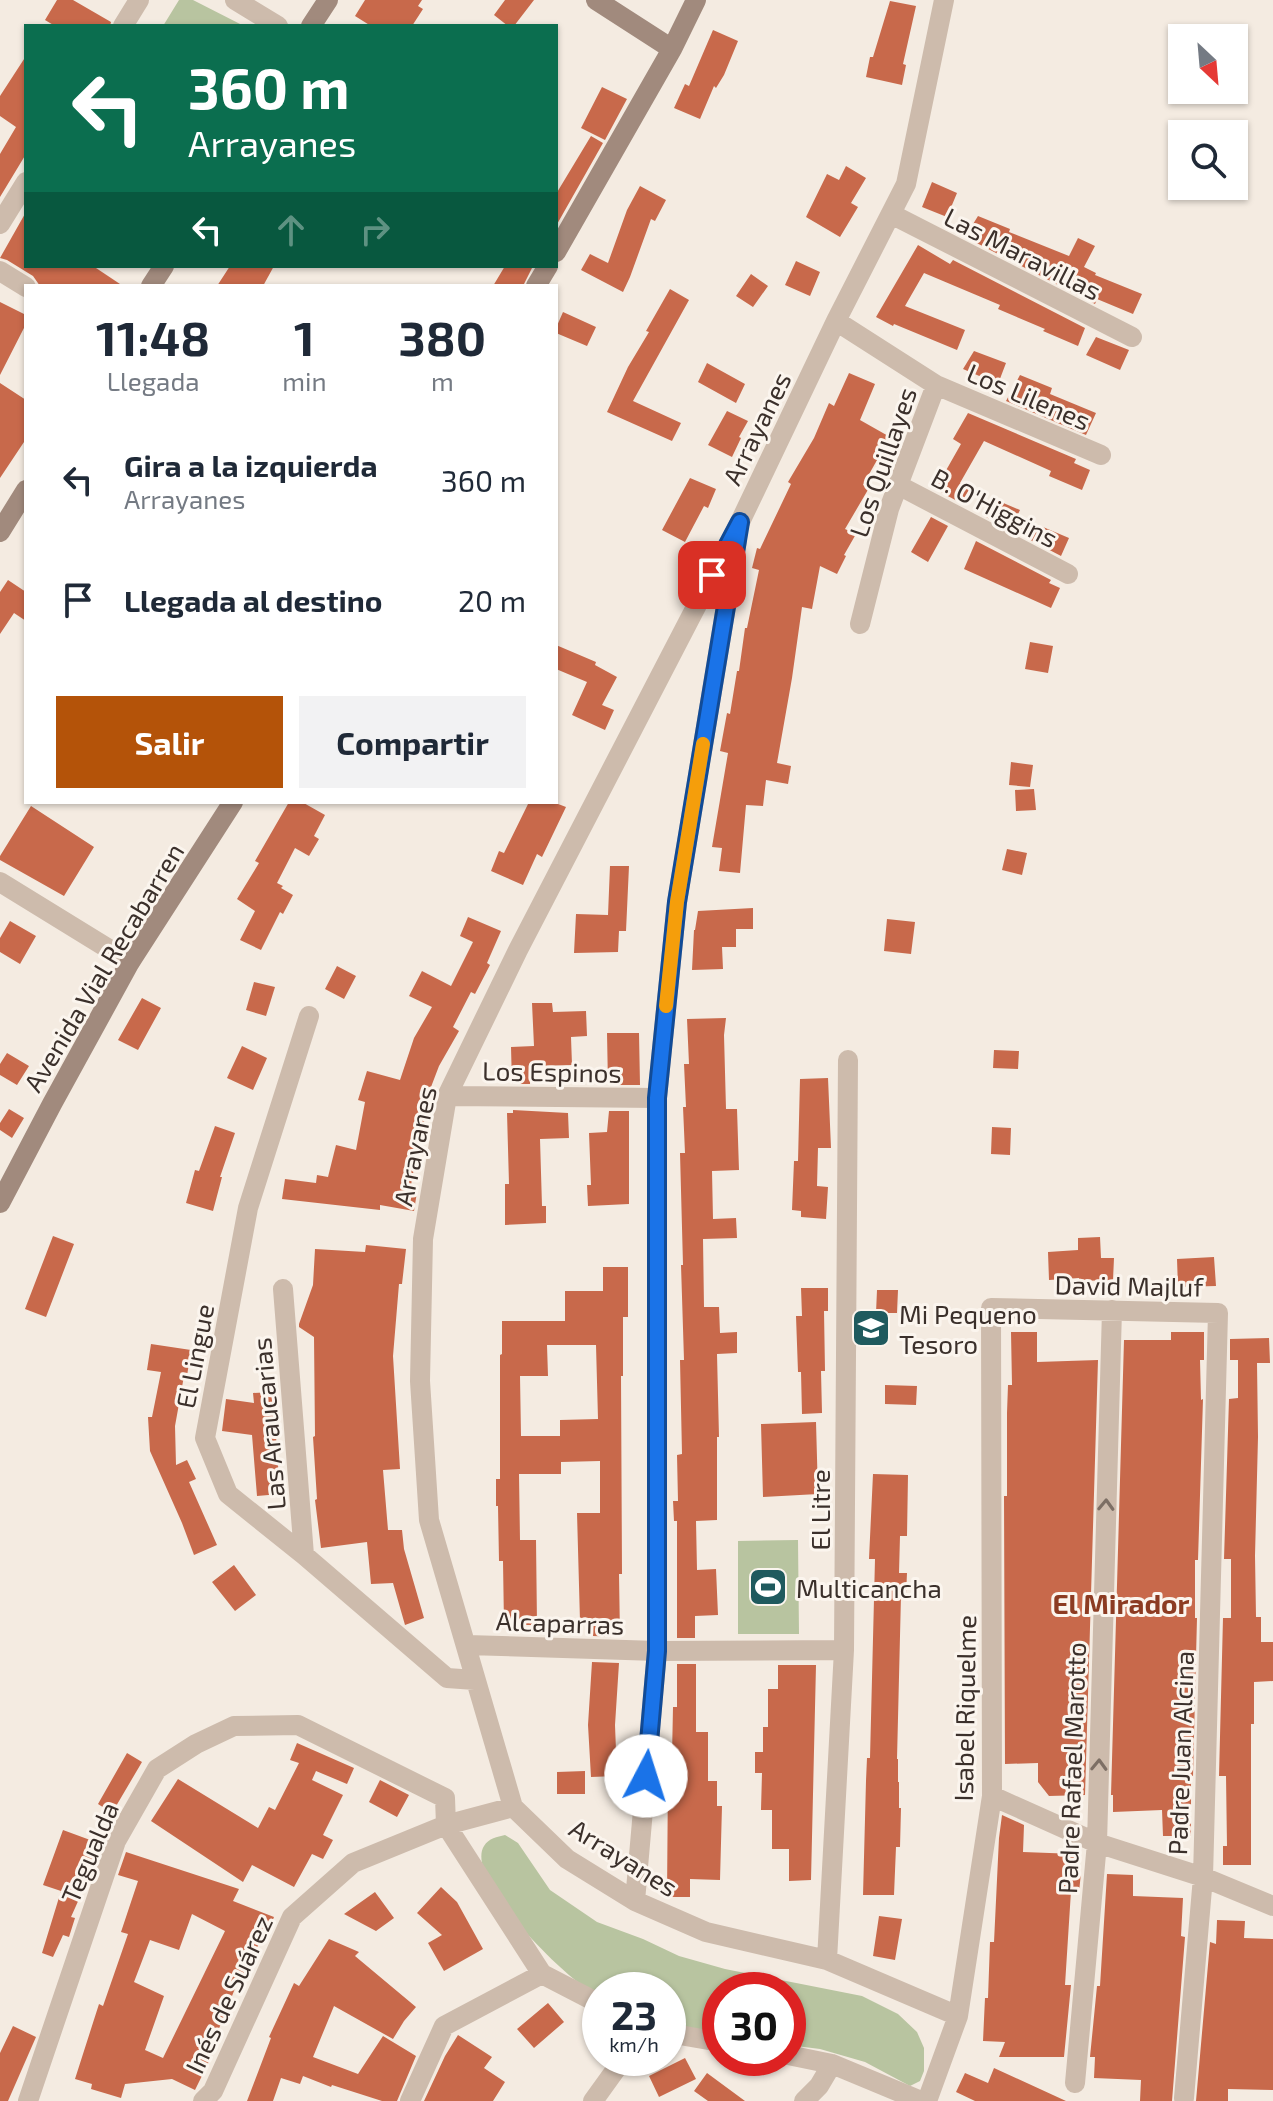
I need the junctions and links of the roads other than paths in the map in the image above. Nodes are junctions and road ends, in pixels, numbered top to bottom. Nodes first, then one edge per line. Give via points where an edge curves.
1 (139, 0) edge
2 (235, 0) edge
3 (328, 0) edge
4 (596, 0) edge
5 (696, 0) edge
6 (944, 0) edge
7 (124, 24) edge
8 (275, 24) edge
9 (312, 24) edge
10 (672, 49) junction
11 (24, 185) edge
12 (891, 214) junction
13 (0, 224) edge
14 (558, 248) edge
15 (0, 271) edge
16 (24, 286) edge
17 (836, 321) junction
18 (1132, 337) dead end
19 (936, 385) junction
20 (1101, 455) dead end
21 (898, 485) junction
22 (24, 493) edge
23 (740, 522) junction
24 (0, 532) edge
25 (1068, 574) dead end
26 (860, 624) dead end
27 (232, 804) edge
28 (0, 882) edge
29 (130, 962) junction
30 (309, 1016) dead end
31 (848, 1060) dead end
32 (447, 1096) junction
33 (657, 1098) junction
34 (0, 1203) edge
35 (283, 1289) dead end
36 (991, 1308) joint
37 (1112, 1310) junction
38 (1218, 1313) joint
39 (304, 1555) junction
40 (467, 1645) junction
41 (844, 1650) junction
42 (657, 1651) junction
43 (475, 1680) junction
44 (992, 1796) junction
45 (513, 1807) junction
46 (446, 1825) junction
47 (1097, 1843) junction
48 (1203, 1877) junction
49 (635, 1901) junction
50 (1273, 1906) edge
51 (827, 1960) junction
52 (542, 1974) junction
53 (582, 1995) edge
54 (958, 2016) junction
55 (806, 2059) edge
56 (832, 2064) junction
57 (611, 2076) edge
58 (1075, 2083) dead end
59 (1184, 2098) dead end
60 (28, 2101) edge
61 (203, 2101) edge
62 (410, 2101) edge
63 (593, 2101) edge
64 (804, 2101) edge
65 (921, 2101) edge
66 (927, 2101) edge

1 - 7 street
2 - 8 street
3 - 9 main road
4 - 10 main road
5 - 10 main road
6 - 12 street, Arrayanes via 906,184
10 - 14 main road
11 - 13 street
12 - 17 street, Arrayanes
12 - 18 street, Las Maravillas
15 - 16 street
17 - 19 street, Los Quillayes
17 - 23 street, Arrayanes
19 - 20 street, Los Lilenes
19 - 21 street, Los Quillayes
21 - 25 street, B. O'Higgins
21 - 26 street, Los Quillayes
22 - 24 main road
23 - 32 street, Arrayanes
23 - 33 street via 677,902
27 - 29 main road, Avenida Vial Recabarren
28 - 29 street
29 - 34 main road, Avenida Vial Recabarren
30 - 39 street, El Lingue via 248,1208 205,1438 228,1494
31 - 41 street, El Litre
32 - 33 street, Los Espinos
32 - 40 street, Arrayanes via 423,1239 420,1381 429,1520
33 - 42 street
35 - 39 street, Las Araucarias
36 - 37 street, David Majluf
36 - 44 street, Isabel Riquelme
37 - 38 street, David Majluf
47 -> 37 street, Padre Rafael Marotto
38 - 48 street, Padre Juan Alcina
39 - 43 street, El Lingue via 447,1678
40 - 42 street, Alcaparras
40 - 43 street, Arrayanes
41 - 42 street, Alcaparras
41 - 51 street, El Litre
42 - 49 street
43 - 45 street, Arrayanes
44 - 47 street
44 - 54 street, Isabel Riquelme
45 - 46 street, Inés de Suárez
45 - 49 street, Arrayanes via 567,1859
46 - 52 street
46 - 60 street, Tegualda via 445,1798 298,1725 234,1726 157,1769 116,1841
46 - 61 street, Inés de Suárez via 353,1863 292,1917 213,2091
47 - 48 street
47 - 58 street, Padre Rafael Marotto
48 - 50 street
48 - 59 street, Padre Juan Alcina
49 - 51 street, Arrayanes via 706,1932
51 - 54 street, Arrayanes
52 - 53 street
52 - 62 street via 444,2026
54 - 66 street, Isabel Riquelme
55 - 56 street
56 - 64 street
56 - 65 street
57 - 63 street

